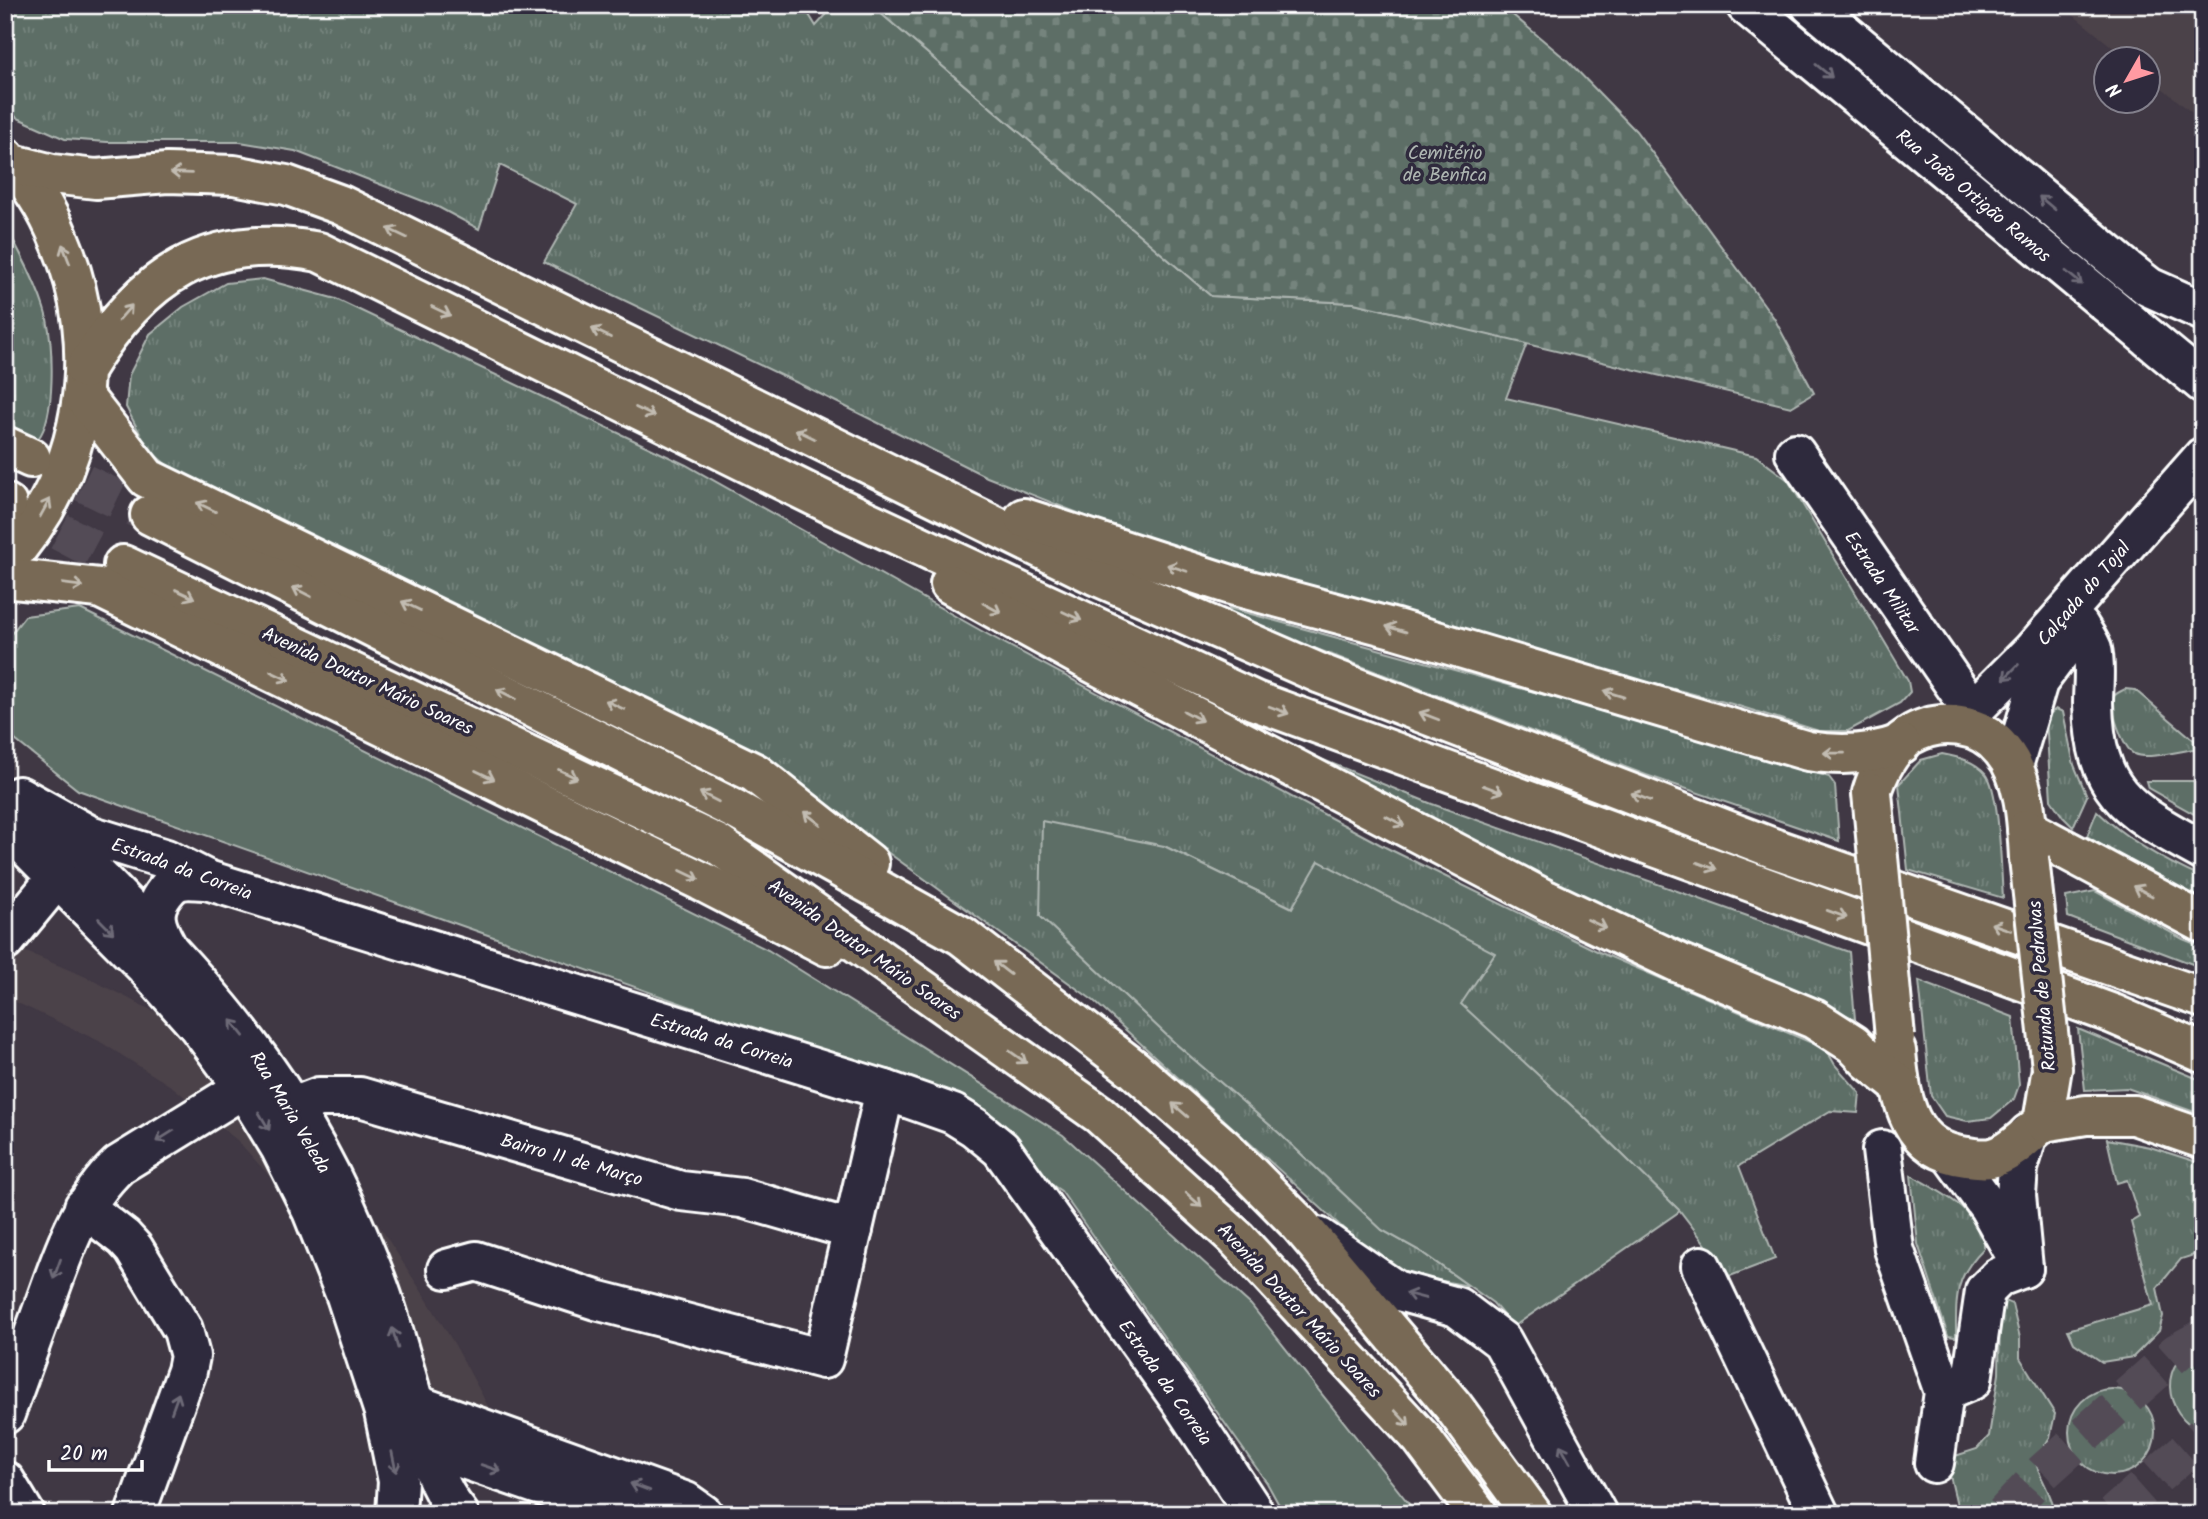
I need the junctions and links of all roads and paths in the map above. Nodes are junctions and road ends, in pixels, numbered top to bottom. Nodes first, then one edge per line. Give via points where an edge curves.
1 (1746, 5) edge
2 (1811, 5) edge
3 (9, 161) edge
4 (2203, 311) edge
5 (84, 383) junction
6 (2203, 383) edge
7 (1795, 453) dead end
8 (2203, 457) edge
9 (867, 464) junction
10 (2203, 495) edge
11 (832, 505) junction
12 (150, 515) tunnel mouth
13 (5, 562) edge
14 (123, 565) tunnel mouth
15 (5, 578) edge
16 (2079, 626) junction
17 (1965, 717) junction
18 (1900, 744) junction
19 (2013, 766) junction
20 (10, 802) edge
21 (2028, 843) junction
22 (2203, 851) edge
23 (57, 878) junction
24 (207, 880) junction
25 (2203, 923) edge
26 (962, 936) junction
27 (5, 941) edge
28 (166, 945) junction
29 (2203, 998) edge
30 (962, 1017) junction
31 (2203, 1053) edge
32 (1899, 1085) junction
33 (244, 1088) junction
34 (885, 1090) junction
35 (293, 1107) junction
36 (2036, 1128) junction
37 (2203, 1139) edge
38 (1882, 1150) dead end
39 (1951, 1155) junction
40 (85, 1207) junction
41 (1300, 1225) junction
42 (853, 1230) junction
43 (1701, 1266) dead end
44 (2023, 1268) junction
45 (447, 1269) dead end
46 (1944, 1392) junction
47 (399, 1408) junction
48 (5, 1414) edge
49 (426, 1446) junction
50 (1934, 1463) dead end
51 (5, 1481) edge
52 (25, 1514) edge
53 (135, 1514) edge
54 (396, 1514) edge
55 (459, 1514) edge
56 (623, 1514) edge
57 (703, 1514) edge
58 (1255, 1514) edge
59 (1478, 1514) edge
60 (1532, 1514) edge
61 (1597, 1514) edge
62 (1819, 1514) edge

1 -> 6 street, Rua João Ortigão Ramos
4 -> 2 street via 2149,287
5 -> 3 main road via 84,332 69,260 36,194
9 -> 3 main road via 341,205 286,185 234,175 167,173 96,179 52,174
5 -> 11 main road via 108,334 135,302 168,275 202,257 235,248 306,249 340,261
13 -> 5 main road via 43,513 62,476 75,437
26 -> 5 main road via 755,773 147,478
7 - 17 street, Estrada Militar
8 -> 17 street, Calçada do Tojal via 2032,651
18 -> 9 main road via 1858,753 1808,751 1231,585
29 -> 9 main road via 1773,848 1321,674 1095,575
10 - 16 street, Calçada do Tojal via 2171,521
11 -> 31 main road via 1255,701 2113,1014
11 -> 32 main road via 929,572 1089,661 1546,901 1814,1019 1837,1032
26 -> 12 main road via 736,810
14 -> 30 main road, Avenida Doutor Mário Soares via 717,844
15 -> 30 main road via 99,588 701,881
16 - 19 street, Calçada do Tojal via 2038,682
16 - 22 street via 2092,650 2096,746 2107,777 2127,804
17 - 18 main road via 1926,728
17 - 19 main road, Rotunda de Pedralvas via 2003,750
18 - 32 main road, bridge via 1889,756 1872,793
19 - 21 main road, Rotunda de Pedralvas
20 - 23 street, Rua Maria Veleda
20 - 24 street, Estrada da Correia via 89,835 166,859
20 - 28 street, Rua Maria Veleda
25 -> 21 main road
21 - 36 main road, Rotunda de Pedralvas, bridge via 2052,1068
23 - 27 street
23 -> 33 street, Rua Maria Veleda via 144,964
24 - 28 street via 178,881 159,900 154,912 156,927
24 - 34 street, Estrada da Correia
41 -> 26 main road via 1225,1149 1134,1069
35 -> 28 street, Rua Maria Veleda via 250,1044
30 -> 59 main road, Avenida Doutor Mário Soares via 1098,1114 1236,1238 1420,1438
32 - 39 main road via 1920,1134
33 -> 40 street via 119,1165 101,1181
33 -> 47 street, Rua Maria Veleda via 312,1211
34 - 42 street
34 - 58 street, Estrada da Correia via 953,1114 1001,1149 1180,1400
35 - 42 street, Bairro 11 de Março via 319,1097 360,1097 681,1191 742,1198
47 -> 35 street, Rua Maria Veleda via 385,1304 317,1149
36 - 37 main road via 2086,1115 2134,1115
36 - 39 main road via 1996,1157
36 - 44 street via 2018,1168
38 - 46 street via 1894,1249
39 - 44 street via 1988,1206
40 -> 48 street via 61,1259
53 -> 40 street via 190,1356 183,1330 134,1249
41 - 60 main road via 1453,1406
61 -> 41 street via 1502,1341 1457,1307 1395,1290
42 - 45 street via 823,1359 596,1300 476,1261
43 - 62 street
44 - 46 street via 1999,1277 1985,1291 1972,1380
46 - 50 street
47 - 49 street, Rua Maria Veleda
47 -> 54 street, Rua Maria Veleda
57 -> 47 street via 686,1502
49 - 55 street, Rua Maria Veleda via 443,1490
49 -> 56 street
51 - 52 street

